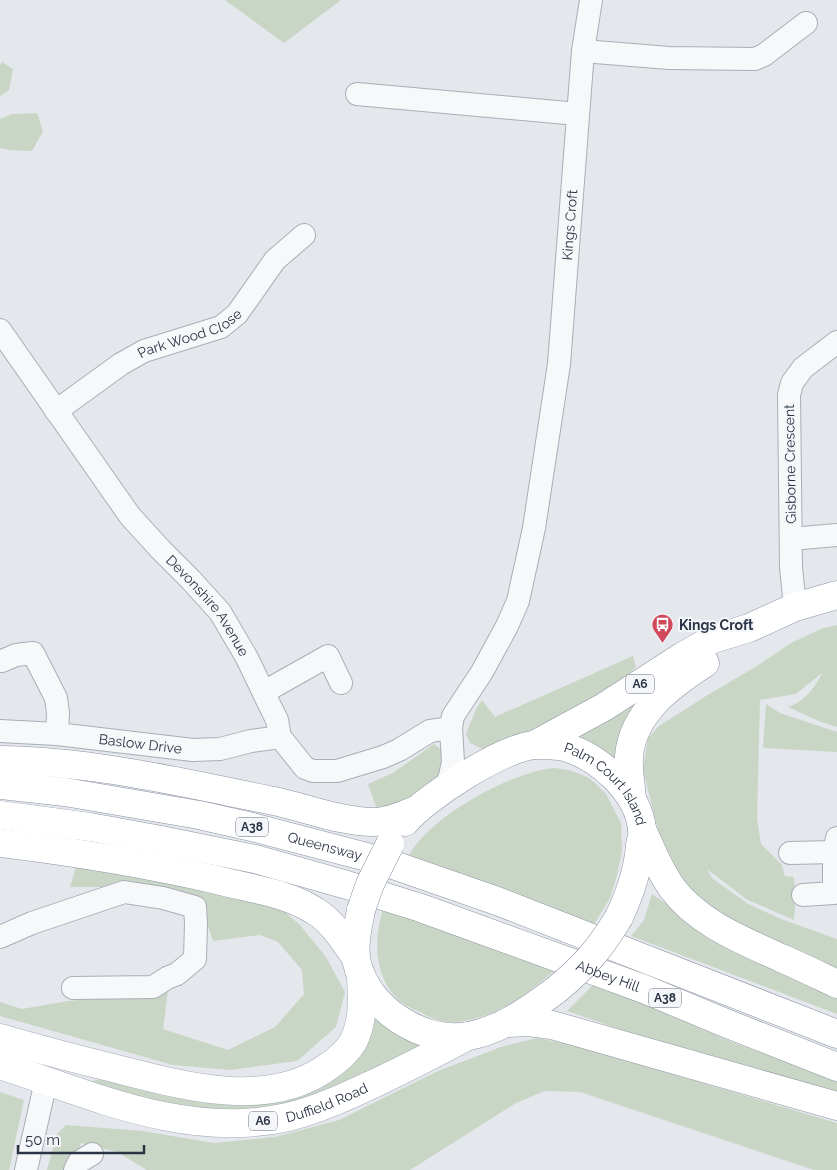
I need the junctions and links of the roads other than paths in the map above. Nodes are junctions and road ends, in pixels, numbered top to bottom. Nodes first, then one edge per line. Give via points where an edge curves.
1 (590, 0) edge
2 (806, 23) dead end
3 (583, 51) junction
4 (357, 94) dead end
5 (578, 114) junction
6 (304, 235) dead end
7 (0, 330) edge
8 (837, 342) edge
9 (56, 411) junction
10 (837, 535) edge
11 (791, 539) junction
12 (837, 594) edge
13 (795, 607) junction
14 (749, 628) junction
15 (2, 661) dead end
16 (341, 683) dead end
17 (264, 692) junction
18 (0, 731) edge
19 (452, 731) junction
20 (58, 734) junction
21 (280, 737) junction
22 (532, 745) junction
23 (0, 760) edge
24 (493, 760) junction
25 (0, 785) edge
26 (444, 788) junction
27 (632, 799) junction
28 (418, 809) junction
29 (0, 815) edge
30 (642, 830) junction
31 (0, 843) edge
32 (835, 845) edge
33 (790, 853) dead end
34 (803, 895) dead end
35 (497, 902) joint
36 (0, 937) edge
37 (358, 966) junction
38 (837, 984) edge
39 (73, 988) dead end
40 (508, 1023) junction
41 (837, 1034) edge
42 (468, 1036) junction
43 (11, 1041) edge
44 (74, 1059) junction
45 (0, 1065) edge
46 (837, 1066) edge
47 (46, 1081) junction
48 (837, 1106) edge
49 (92, 1154) dead end
50 (26, 1170) edge
51 (76, 1170) edge

1 - 3 street, Kings Croft
2 - 3 street via 755,59 669,58
3 - 5 street, Kings Croft
4 - 5 street
5 - 19 street, Kings Croft via 559,364 527,565 518,601 507,626 454,716
6 - 9 street, Park Wood Close via 275,260 237,314 221,326 144,351 120,364
7 - 9 street, Devonshire Avenue
8 - 11 street, Gisborne Crescent via 803,368 792,383 789,395
9 - 17 street, Devonshire Avenue via 130,516 220,612
10 - 11 street
11 - 13 street, Gisborne Crescent
12 - 13 main road, A6
13 - 14 main road, A6
14 - 22 main road, A6 via 713,639 604,707
14 - 27 main road, A6 via 722,652 672,686 648,711 638,726 629,757
15 - 20 street via 16,654 36,651 56,698
16 - 17 street via 328,656
17 - 21 street, Devonshire Avenue via 277,720
18 - 20 street, Baslow Drive
19 - 21 street, Devonshire Avenue via 430,731 383,757 337,772 305,768
19 - 24 street via 470,752
19 - 26 street, Kings Croft via 453,762
20 - 21 street, Baslow Drive via 202,750
22 - 24 main road, Palm Court Island / A6
22 - 27 main road, Palm Court Island / A6 via 565,747 599,764 612,774
23 - 28 main road via 56,763 150,776 369,822 395,818
24 - 26 main road, Palm Court Island / A6
25 - 35 main road, Queensway / A38 via 65,792 252,827 382,861
26 - 28 main road, Palm Court Island / A6
27 - 30 main road, Palm Court Island / A6
28 - 37 main road, Palm Court Island / A6, bridge via 390,844 370,884 357,930
29 - 46 main road, Abbey Hill / A38 via 99,829 255,859 384,897 644,989
30 - 38 main road via 663,875 697,913 742,940
30 - 40 main road, Palm Court Island / A6, bridge via 630,894 619,918 594,955 556,990
31 - 37 main road via 180,871 278,894 323,916
32 - 33 street
32 - 34 street via 834,894
35 - 41 main road, Abbey Hill / A38
36 - 39 street via 124,892 195,907 195,959 177,974 153,987
37 - 42 main road, Palm Court Island / A6 via 372,994 399,1019 430,1034
37 - 44 main road, Duffield Road / A6 via 362,1005 360,1022 351,1044 330,1066 301,1082 253,1091 194,1088
40 - 42 main road, Palm Court Island / A6
40 - 48 main road via 552,1025
42 - 47 main road, Duffield Road / A6 via 324,1106 288,1117 253,1122 223,1123 167,1117 120,1106
43 - 44 main road, Duffield Road / A6
43 - 47 street via 38,1064
44 - 47 street
45 - 47 main road, Duffield Road / A6
47 - 50 street
49 - 51 street via 79,1162

